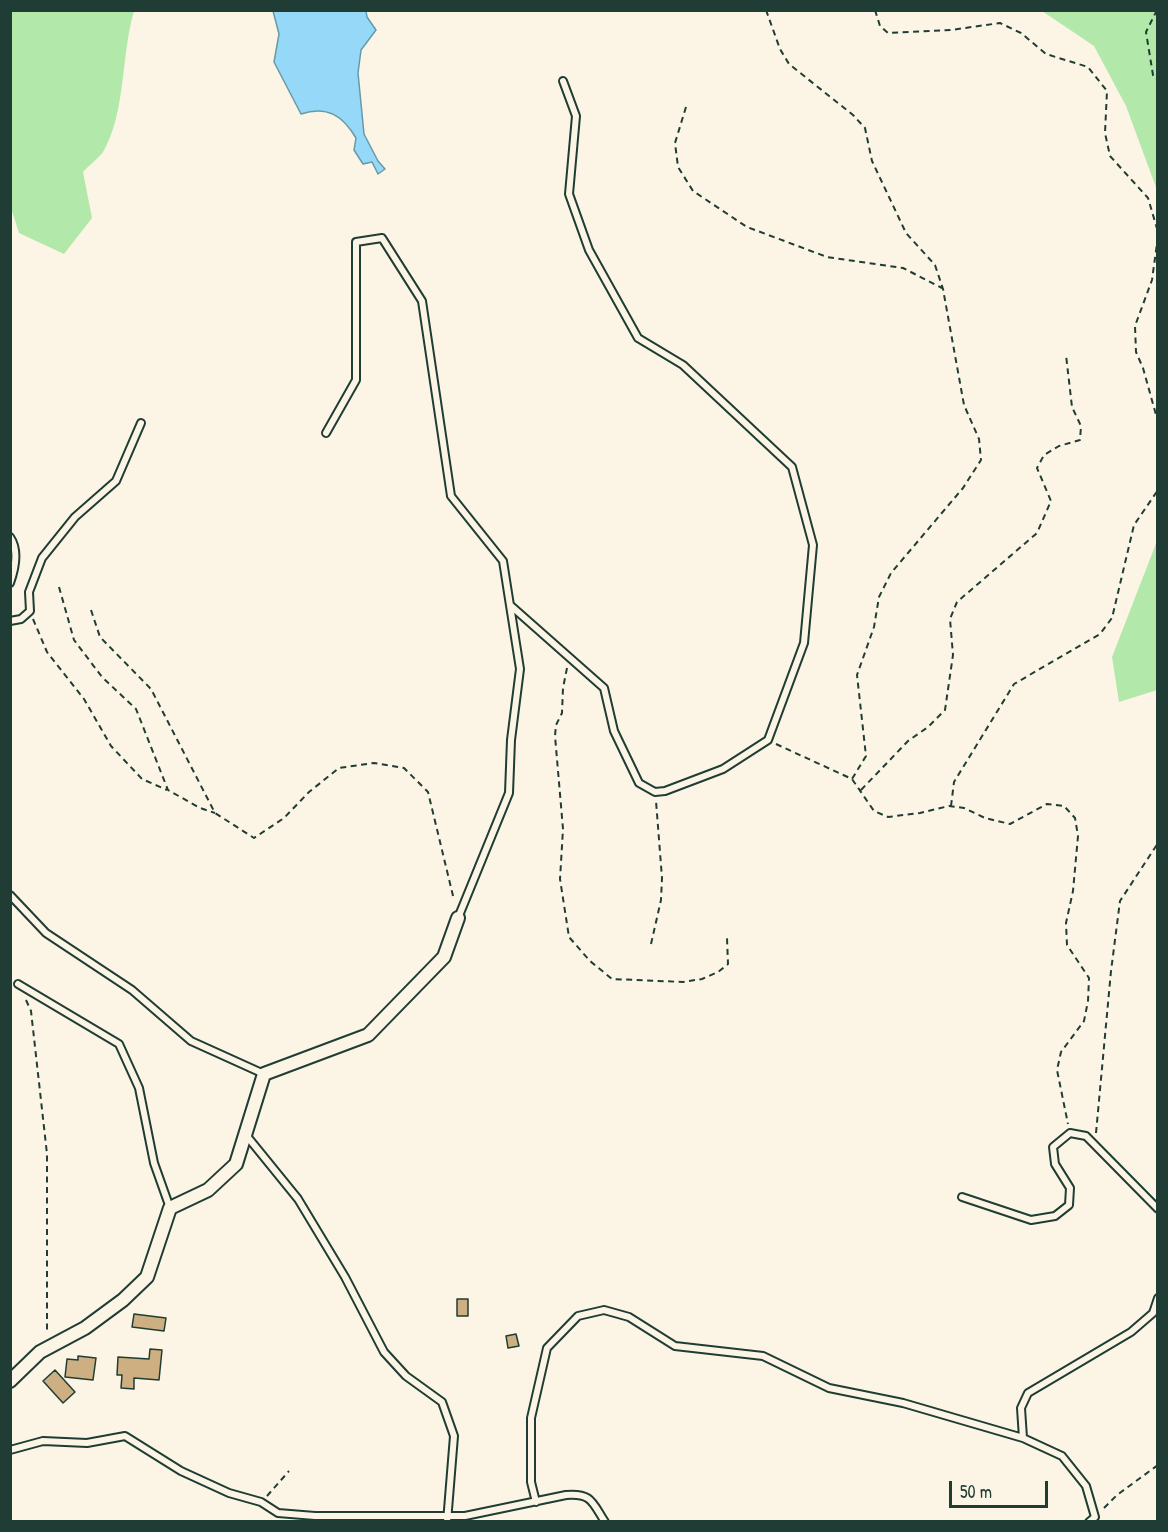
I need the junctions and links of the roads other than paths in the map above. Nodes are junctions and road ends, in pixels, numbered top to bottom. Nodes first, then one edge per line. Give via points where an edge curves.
1 (563, 81) dead end
2 (141, 423) dead end
3 (326, 433) dead end
4 (10, 537) edge
5 (10, 584) edge
6 (510, 605) junction
7 (10, 621) edge
8 (10, 895) edge
9 (458, 918) joint
10 (18, 984) road end
11 (264, 1074) junction
12 (245, 1134) junction
13 (962, 1197) dead end
14 (170, 1208) junction
15 (1158, 1209) edge
16 (1158, 1298) edge
17 (10, 1381) edge
18 (1023, 1438) junction
19 (10, 1450) edge
20 (536, 1502) junction
21 (447, 1519) edge
22 (1092, 1519) edge
23 (605, 1521) edge

1 - 6 lane via 576,116 569,194 589,250 638,338 683,365 792,467 813,545 804,643 768,740 723,770 656,792 639,783 614,731 604,688
2 - 7 lane via 117,481 75,517 42,558 29,591 30,611 21,619
3 - 6 lane via 356,380 356,242 382,238 422,301 451,496 503,561
4 - 5 lane via 15,544
6 - 9 lane via 520,669 509,793
8 - 11 lane via 46,933 132,990 191,1041
9 - 11 street via 444,957 368,1035
10 - 14 lane via 119,1044 139,1088 153,1163
11 - 12 street
12 - 14 street via 236,1164 208,1190
12 - 21 lane via 298,1199 345,1276 384,1352 406,1376 442,1402 454,1436
13 - 15 lane via 1031,1220 1055,1216 1069,1205 1070,1188 1055,1164 1053,1147 1070,1133 1086,1136
14 - 17 street via 147,1277 85,1328 40,1352
16 - 18 lane via 1153,1313 1131,1332 1028,1393 1021,1408
18 - 20 lane via 903,1403 830,1388 763,1356 675,1346 628,1317 604,1310 578,1316 547,1348 531,1418 531,1482
18 - 22 lane via 1062,1456 1086,1486
19 - 21 lane via 43,1441 87,1443 125,1436 181,1472 261,1502 278,1513
20 - 21 lane
20 - 23 lane via 581,1494 589,1498

